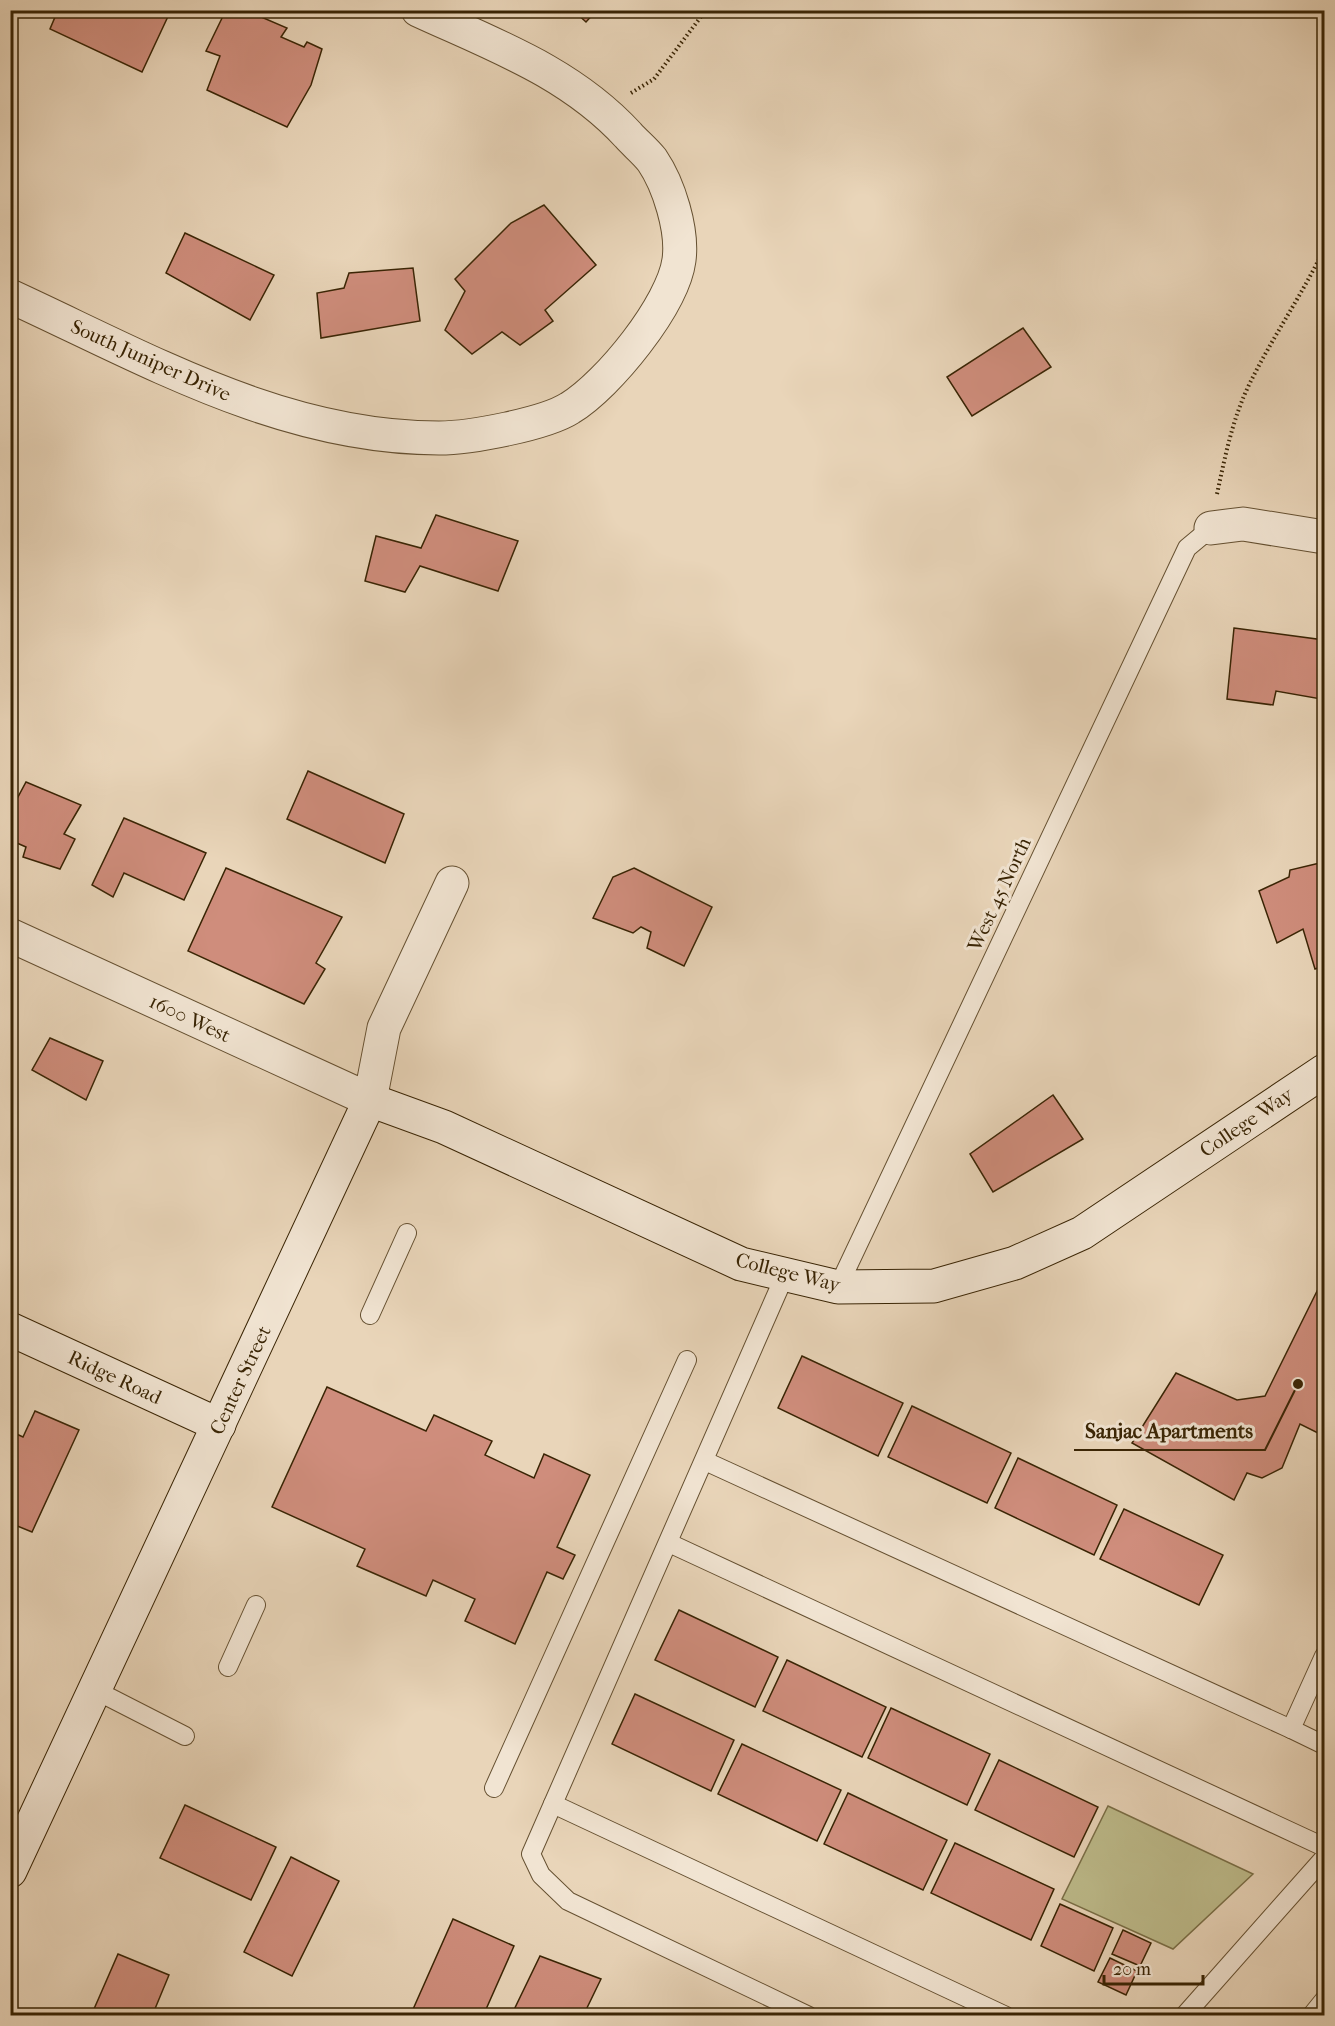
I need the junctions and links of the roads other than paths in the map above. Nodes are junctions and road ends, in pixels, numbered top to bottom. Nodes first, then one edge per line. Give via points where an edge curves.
1 (418, 10) edge
2 (10, 296) edge
3 (1211, 528) joint
4 (1324, 537) edge
5 (452, 883) dead end
6 (10, 935) edge
7 (1324, 1071) edge
8 (370, 1100) junction
9 (407, 1233) dead end
10 (785, 1275) junction
11 (838, 1287) junction
12 (370, 1315) dead end
13 (10, 1329) edge
14 (687, 1360) dead end
15 (219, 1425) junction
16 (705, 1461) junction
17 (669, 1543) junction
18 (256, 1605) dead end
19 (1324, 1656) edge
20 (228, 1667) dead end
21 (95, 1690) junction
22 (1291, 1729) junction
23 (185, 1736) dead end
24 (1324, 1745) edge
25 (494, 1788) dead end
26 (553, 1804) junction
27 (1324, 1847) edge
28 (1324, 1858) edge
29 (10, 1871) edge
30 (1324, 2000) edge
31 (809, 2016) edge
32 (1006, 2016) edge
33 (1184, 2016) edge
34 (1311, 2016) edge

1 - 2 street, South Juniper Drive via 545,68 605,111 651,160 674,206 679,260 659,312 617,366 569,409 506,430 442,438 374,435 293,419 210,388
3 - 4 street via 1243,524
3 - 11 lane, West 45 North via 1187,548
5 - 8 street, Center Street via 384,1028
6 - 8 street, 1600 West
7 - 11 street, College Way via 1082,1233 1015,1263 934,1286
8 - 10 street, College Way via 444,1127 741,1264
8 - 15 street, Center Street
9 - 12 lane
10 - 11 street, College Way
10 - 16 lane
13 - 15 street, Ridge Road
14 - 25 lane
15 - 21 street, Center Street
16 - 17 lane
16 - 22 lane
17 - 26 lane
17 - 27 lane
18 - 20 lane
19 - 22 lane
21 - 23 lane
21 - 29 street, Center Street
22 - 24 lane
26 - 31 lane via 531,1854 541,1875 568,1901
26 - 32 lane
28 - 33 lane
30 - 34 lane

